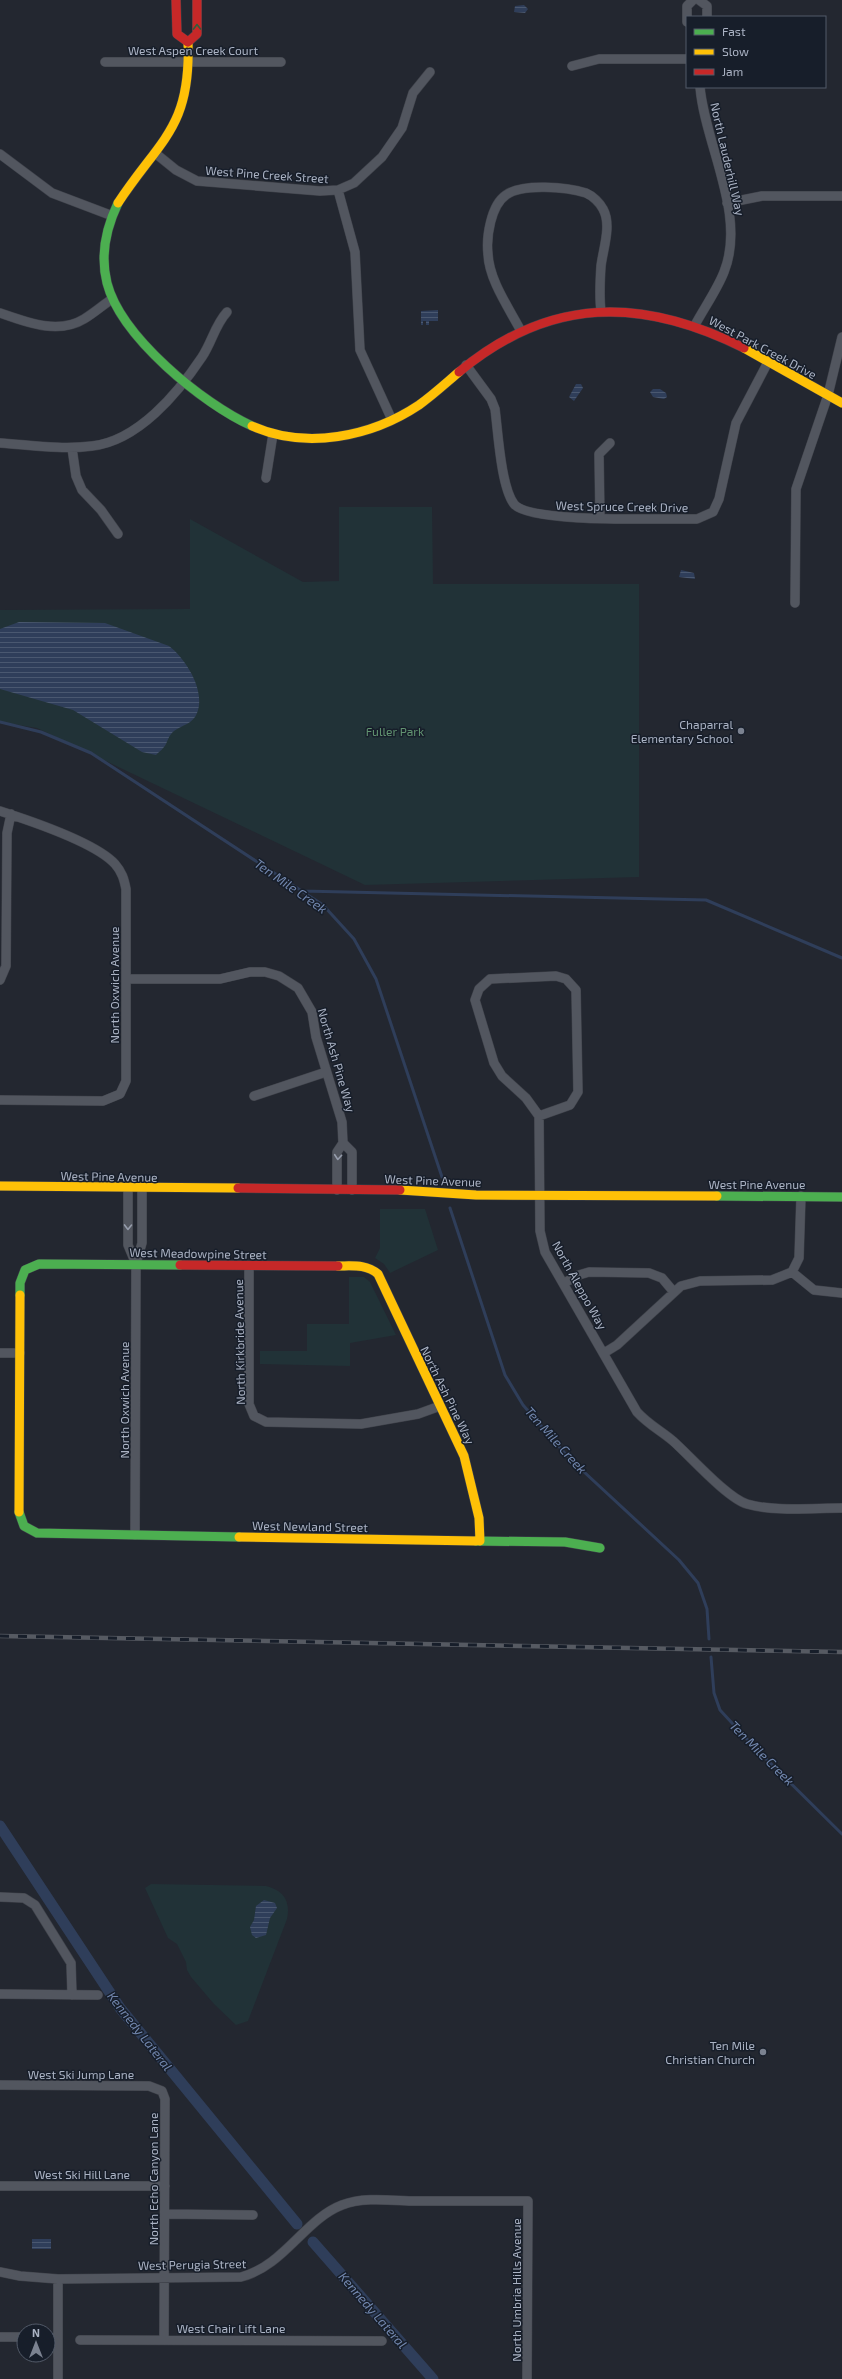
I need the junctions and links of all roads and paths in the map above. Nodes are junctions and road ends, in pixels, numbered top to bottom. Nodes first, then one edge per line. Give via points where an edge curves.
1 (176, 0) edge
2 (197, 0) edge
3 (694, 0) edge
4 (699, 0) edge
5 (687, 16) edge
6 (707, 16) edge
7 (188, 42) junction
8 (686, 59) edge
9 (105, 62) dead end
10 (189, 62) junction
11 (280, 62) dead end
12 (572, 66) dead end
13 (430, 72) dead end
14 (700, 88) edge
15 (155, 153) junction
16 (0, 154) edge
17 (338, 190) junction
18 (842, 196) edge
19 (727, 203) junction
20 (110, 215) junction
21 (112, 299) junction
22 (601, 311) junction
23 (0, 312) edge
24 (228, 312) dead end
25 (695, 325) junction
26 (521, 331) junction
27 (842, 337) edge
28 (768, 362) junction
29 (466, 365) junction
30 (183, 380) junction
31 (828, 395) junction
32 (842, 403) edge
33 (392, 420) junction
34 (273, 434) junction
35 (0, 443) edge
36 (610, 443) dead end
37 (72, 448) junction
38 (266, 478) dead end
39 (600, 518) junction
40 (118, 534) dead end
41 (795, 603) dead end
42 (0, 811) edge
43 (11, 814) junction
44 (126, 979) junction
45 (1, 980) edge
46 (326, 1072) junction
47 (254, 1096) dead end
48 (0, 1100) edge
49 (539, 1116) junction
50 (343, 1143) junction
51 (0, 1186) edge
52 (128, 1188) junction
53 (142, 1188) junction
54 (337, 1190) junction
55 (352, 1190) junction
56 (541, 1195) junction
57 (801, 1196) junction
58 (842, 1196) edge
59 (136, 1264) junction
60 (249, 1266) junction
61 (372, 1268) joint
62 (792, 1272) junction
63 (564, 1283) junction
64 (673, 1291) junction
65 (842, 1293) edge
66 (0, 1353) edge
67 (20, 1353) junction
68 (604, 1353) junction
69 (440, 1406) junction
70 (842, 1508) edge
71 (135, 1535) junction
72 (480, 1541) junction
73 (600, 1548) dead end
74 (0, 1897) edge
75 (0, 1994) edge
76 (72, 1995) junction
77 (98, 1995) dead end
78 (0, 2085) edge
79 (162, 2091) joint
80 (0, 2186) edge
81 (165, 2186) junction
82 (528, 2201) joint
83 (165, 2214) junction
84 (253, 2215) dead end
85 (0, 2272) edge
86 (164, 2277) junction
87 (58, 2279) junction
88 (0, 2337) edge
89 (16, 2337) edge
90 (58, 2338) joint
91 (80, 2340) dead end
92 (164, 2340) junction
93 (382, 2341) dead end
94 (58, 2379) edge
95 (527, 2379) edge

1 - 7 street via 177,34
7 -> 2 street via 197,34
3 - 5 street via 686,6
4 - 6 street via 707,6
7 - 10 street, West Park Creek Drive
8 - 12 street via 599,59
9 - 10 street, West Aspen Creek Court
10 - 11 street, West Aspen Creek Court
10 - 15 street, West Park Creek Drive via 182,108 172,130
13 - 17 street via 412,93 407,117 390,148 363,176
14 - 19 street, North Lauderhill Way via 705,118
15 - 17 street, West Pine Creek Street via 176,170 197,181 320,191
15 - 20 street, West Park Creek Drive via 124,192
16 - 20 street via 52,193
17 - 33 street via 355,252 360,350
18 - 19 street via 762,196
19 - 25 street, North Lauderhill Way via 731,227 728,261
20 - 21 street, West Park Creek Drive via 103,253 105,276
21 - 23 street via 83,320 61,326 42,326
21 - 30 street, West Park Creek Drive via 130,329
22 - 25 street, West Park Creek Drive via 648,313
22 - 26 street, West Park Creek Drive via 555,319
22 - 26 street via 601,267 607,221 604,210 587,194 526,187 504,195 497,205 488,247 489,264
24 - 30 street via 219,320 203,356
25 - 28 street, West Park Creek Drive
26 - 29 street, West Park Creek Drive
27 - 31 street
28 - 31 street, West Park Creek Drive
28 - 39 street, West Spruce Creek Drive via 736,423 719,499 713,512 698,519
29 - 33 street, West Park Creek Drive via 418,405
29 - 39 street, West Spruce Creek Drive via 488,394 495,409 508,492 515,505 547,516
30 - 34 street, West Park Creek Drive via 220,411 240,422
30 - 37 street via 154,415 136,430 104,444
31 - 32 street, West Park Creek Drive
31 - 41 street via 796,489
33 - 34 street, West Park Creek Drive via 364,432 339,437 299,438
34 - 38 street
35 - 37 street
36 - 39 street via 599,454
37 - 40 street via 76,476 82,490 101,510
42 - 43 street
43 - 44 street, North Oxwich Avenue via 56,831 106,856 123,875 126,889
43 - 45 street via 7,833 6,966
44 - 46 street, North Ash Pine Way via 220,979 250,972 265,972 279,976 298,988 312,1012
44 - 48 street, North Oxwich Avenue via 126,1081 120,1094 104,1100
46 - 47 street
46 - 50 street, North Ash Pine Way via 342,1122
49 - 49 street via 526,1098 502,1076 494,1063 475,1000 479,989 490,979 556,976 572,984 578,998 578,1092 570,1104
49 - 56 street, North Aleppo Way
50 -> 54 street, North Ash Pine Way via 337,1152
50 - 55 street, North Ash Pine Way via 352,1152
51 - 52 street, West Pine Avenue
52 - 53 street, West Pine Avenue
52 -> 59 street, North Oxwich Avenue via 128,1245
53 - 54 street, West Pine Avenue
53 - 59 street, North Oxwich Avenue via 142,1243
54 - 55 street, West Pine Avenue
55 - 56 street, West Pine Avenue
56 - 57 street, West Pine Avenue
56 - 63 street, North Aleppo Way via 542,1241 545,1252
57 - 58 street, West Pine Avenue
57 - 62 street via 799,1258
59 - 60 street, West Meadowpine Street
59 - 67 street, West Meadowpine Street via 40,1264 25,1270 20,1283
59 - 71 street, North Oxwich Avenue
60 - 61 street, West Meadowpine Street
60 - 69 street, North Kirkbride Avenue via 249,1404 254,1416 266,1422 361,1424 418,1414
61 - 69 street, North Ash Pine Way via 378,1274
62 - 64 street via 772,1280 700,1281 680,1286
62 - 65 street via 814,1290
63 - 64 street via 589,1272 649,1273 662,1278
63 - 68 street, North Aleppo Way
64 - 68 street via 617,1345
66 - 67 street
67 - 71 street, West Newland Street via 19,1512 22,1525 37,1533
68 - 70 street, North Aleppo Way via 637,1412 648,1424 671,1439 732,1496 745,1504 761,1508
69 - 72 street, North Ash Pine Way via 464,1456 479,1518
71 - 72 street, West Newland Street
72 - 73 street, West Newland Street via 565,1542
74 - 76 street via 28,1899 35,1905 69,1957 72,1969
75 - 76 street
76 - 77 street
78 - 79 street, West Ski Jump Lane via 149,2086
79 - 81 street, North Echo Canyon Lane via 165,2099
80 - 81 street, West Ski Hill Lane
81 - 83 street, North Echo Canyon Lane
82 - 86 street, West Perugia Street via 375,2200 342,2205 322,2218 255,2274 241,2277
82 - 95 street, North Umbria Hills Avenue
83 - 84 street
83 - 86 street, North Echo Canyon Lane
85 - 87 street, West Perugia Street
86 - 87 street, West Perugia Street
86 - 92 street, North Echo Canyon Lane
87 - 90 street
88 - 89 street
90 - 94 street
91 - 92 street, West Chair Lift Lane
92 - 93 street, West Chair Lift Lane

